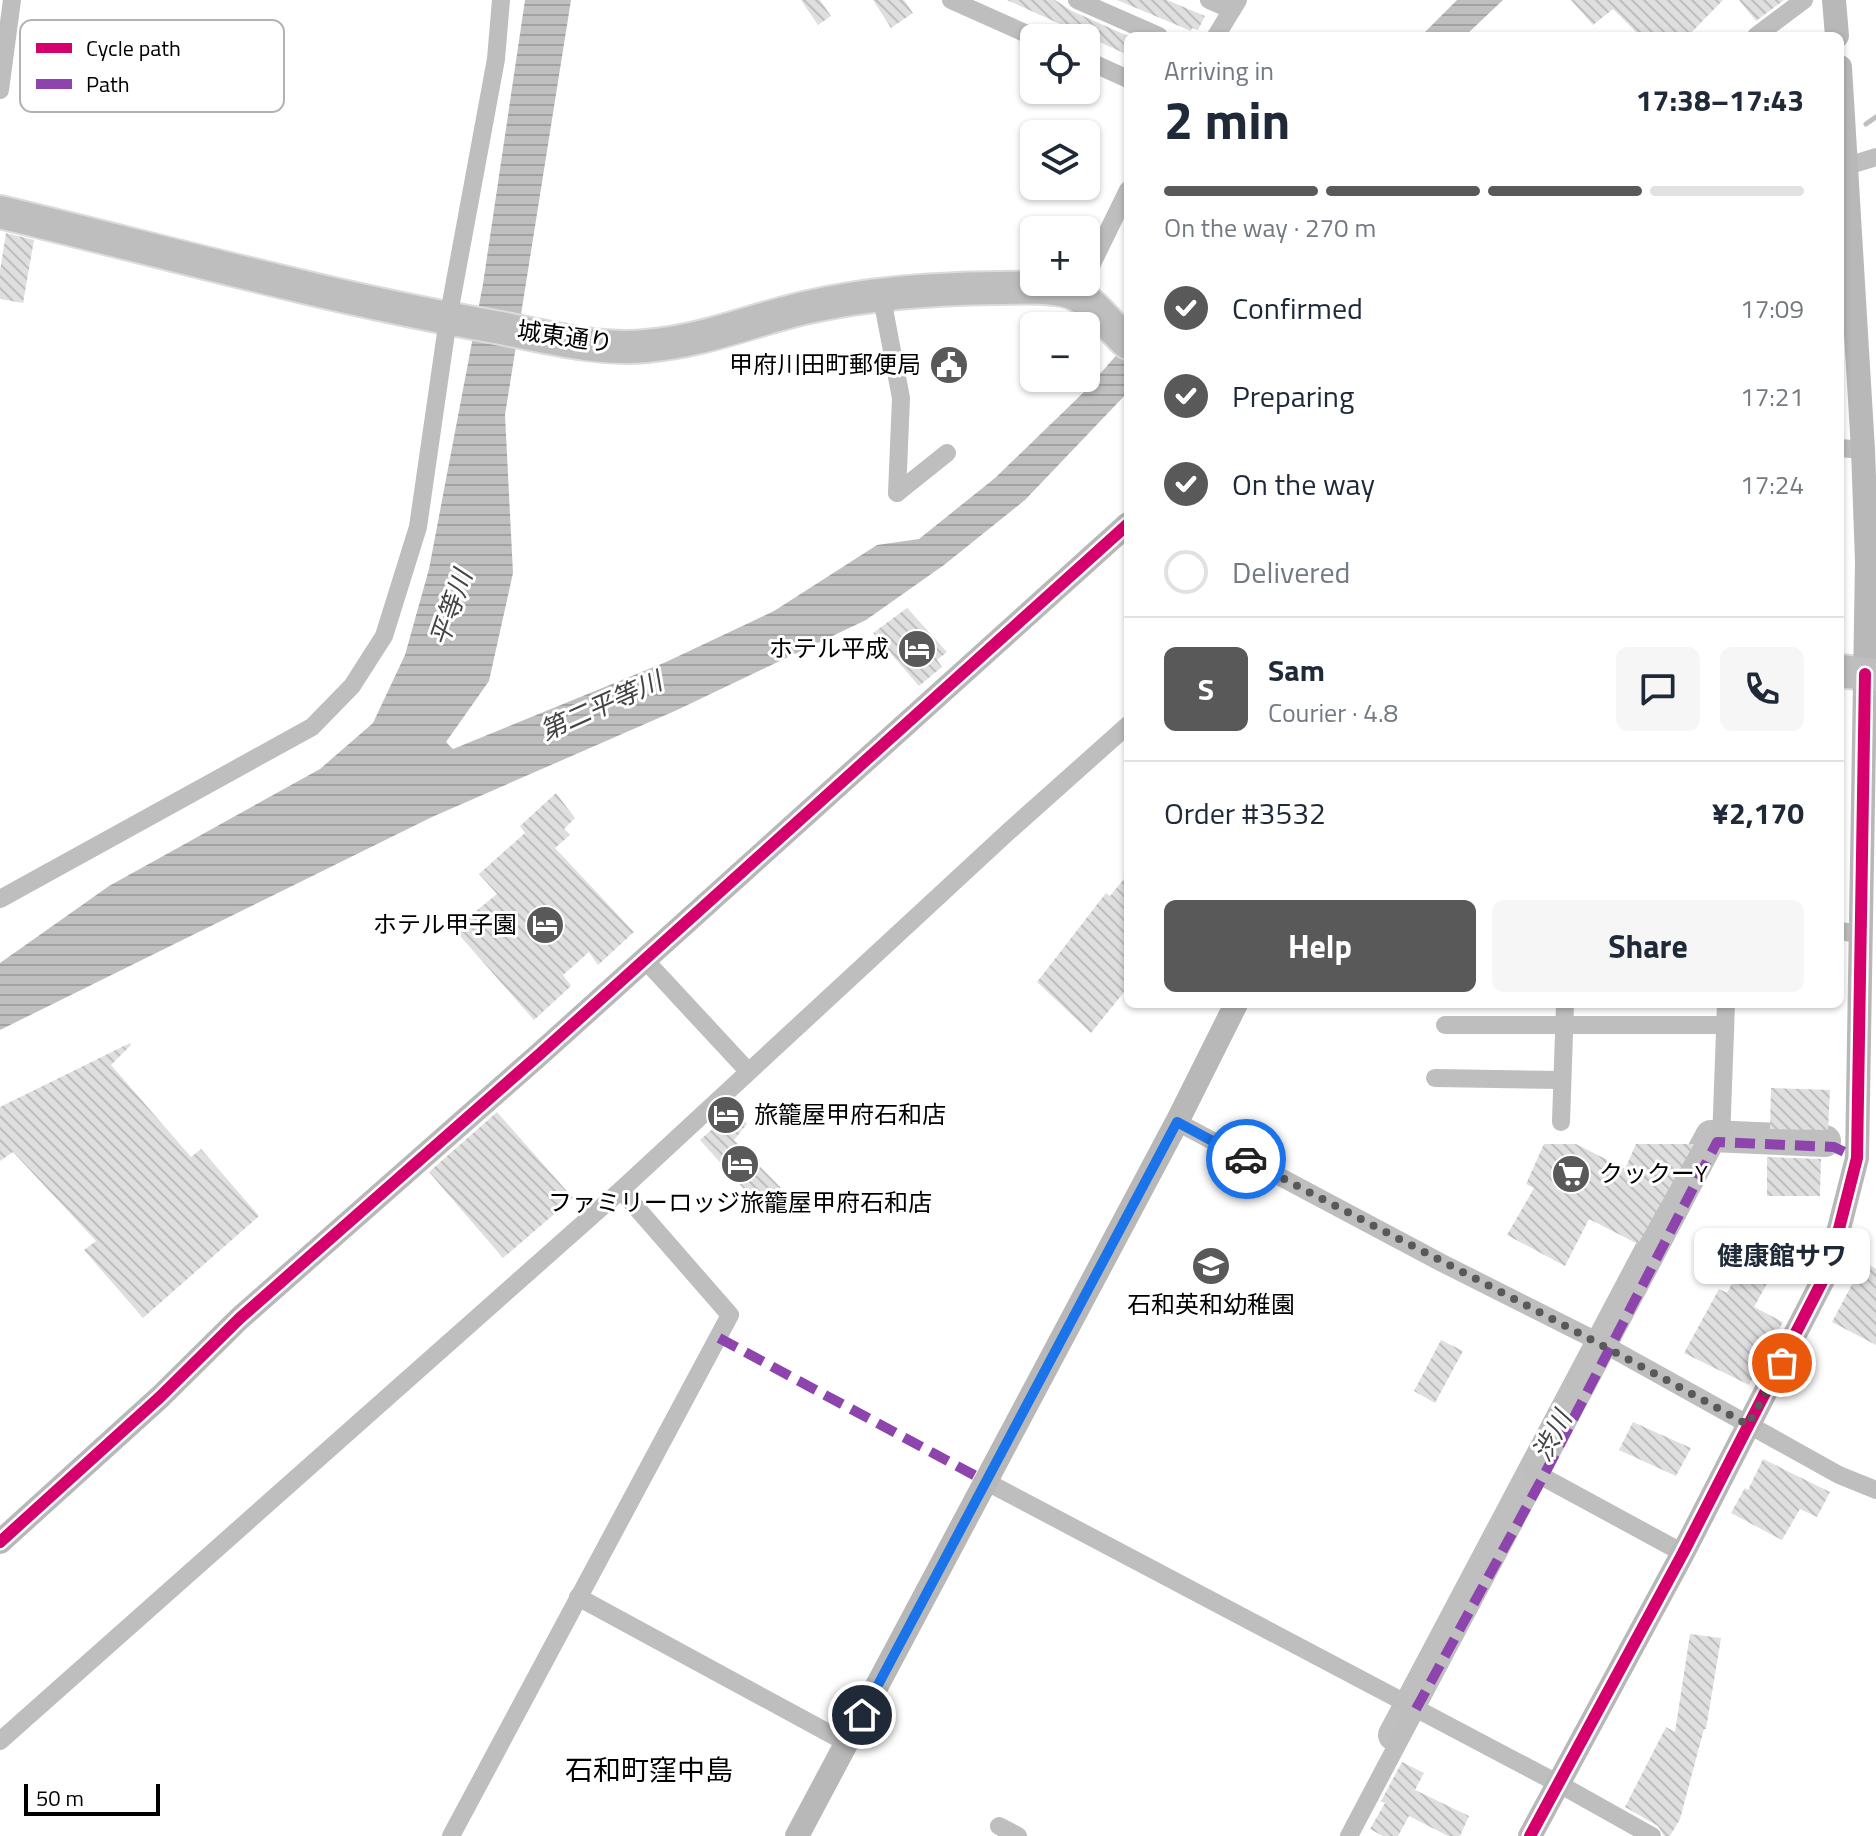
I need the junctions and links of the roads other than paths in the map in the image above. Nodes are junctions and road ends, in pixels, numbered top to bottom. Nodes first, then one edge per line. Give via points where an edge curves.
1 (12, 0) edge
2 (501, 0) edge
3 (951, 0) edge
4 (1077, 0) edge
5 (1209, 0) edge
6 (1804, 0) edge
7 (1834, 0) edge
8 (1235, 5) edge
9 (1020, 31) edge
10 (1150, 32) edge
11 (1218, 32) edge
12 (1761, 32) edge
13 (1837, 32) edge
14 (1100, 66) edge
15 (1124, 77) edge
16 (0, 90) edge
17 (1844, 124) edge
18 (1876, 157) edge
19 (1847, 166) junction
20 (1124, 198) edge
21 (1844, 201) edge
22 (0, 212) edge
23 (1100, 247) edge
24 (1020, 288) edge
25 (881, 293) junction
26 (1091, 296) edge
27 (453, 320) junction
28 (1124, 339) edge
29 (1852, 449) edge
30 (947, 453) dead end
31 (1124, 528) edge
32 (1860, 673) edge
33 (1124, 729) edge
34 (0, 899) edge
35 (1850, 933) edge
36 (645, 960) junction
37 (1234, 1008) edge
38 (1565, 1008) edge
39 (1726, 1008) edge
40 (1565, 1024) junction
41 (1445, 1025) dead end
42 (1725, 1025) junction
43 (748, 1071) junction
44 (1435, 1078) dead end
45 (1562, 1080) junction
46 (1177, 1122) junction
47 (1561, 1122) dead end
48 (1721, 1137) dead end
49 (1866, 1158) edge
50 (621, 1190) junction
51 (1748, 1425) junction
52 (1536, 1473) dead end
53 (987, 1482) junction
54 (1876, 1490) edge
55 (0, 1542) edge
56 (1683, 1553) junction
57 (578, 1597) junction
58 (1411, 1706) junction
59 (0, 1741) edge
60 (847, 1743) junction
61 (1559, 1784) junction
62 (999, 1826) dead end
63 (451, 1836) edge
64 (797, 1836) edge
65 (1018, 1836) edge
66 (1349, 1836) edge
67 (1530, 1836) edge
68 (1652, 1836) edge

1 - 16 street
2 - 27 street
3 - 9 street
4 - 10 street
5 - 8 street
6 - 12 street
7 - 13 street
8 - 11 street
14 - 15 street
17 - 19 street
18 - 19 street
19 - 21 street
20 - 23 street
21 - 29 street
22 - 27 highway, 城東通り
24 - 25 highway, 城東通り
25 - 27 highway, 城東通り via 803,308 702,339 643,347 587,344
25 - 30 street via 901,398 897,493
26 - 28 highway
27 - 34 street via 418,527 384,636 352,686 312,727
29 - 32 street via 1867,562
31 - 36 street
32 - 35 street
33 - 43 street
35 - 49 street
36 - 43 street
36 - 55 street via 240,1318
37 - 46 street
38 - 40 street
39 - 42 street
40 - 41 street
40 - 42 street
40 - 45 street
42 - 48 street
43 - 50 street
44 - 45 street
45 - 47 street
46 - 51 street
46 - 53 street
49 - 51 street via 1829,1268
50 - 57 street via 730,1315
50 - 59 street
51 - 54 street
51 - 56 street
52 - 56 street
53 - 58 street
53 - 60 street
56 - 61 street
57 - 60 street
57 - 63 street
58 - 61 street
58 - 66 street
60 - 64 street
61 - 67 street
61 - 68 street
62 - 65 street

